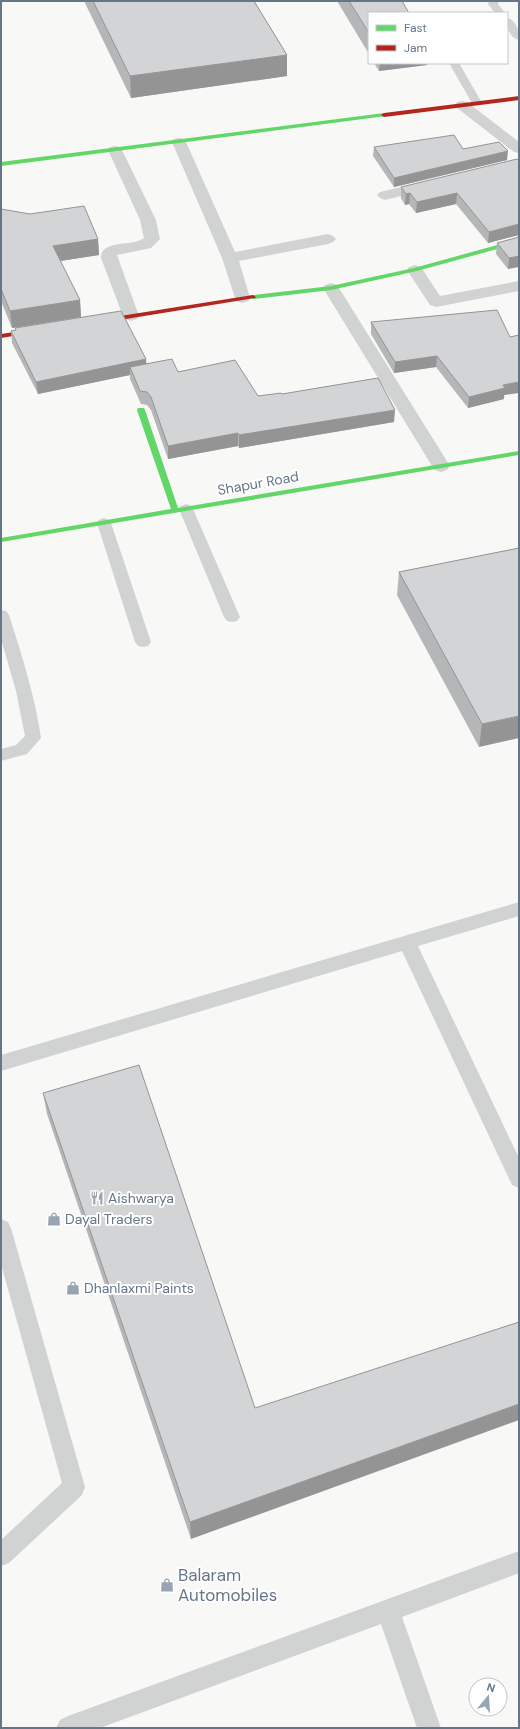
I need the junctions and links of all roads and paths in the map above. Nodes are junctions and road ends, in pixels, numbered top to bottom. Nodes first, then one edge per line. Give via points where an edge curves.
1 (494, 1) edge
2 (499, 12) edge
3 (508, 22) edge
4 (519, 37) edge
5 (455, 64) edge
6 (519, 98) edge
7 (477, 103) junction
8 (462, 105) junction
9 (178, 142) junction
10 (115, 150) junction
11 (519, 150) edge
12 (1, 164) edge
13 (445, 181) edge
14 (385, 195) dead end
15 (328, 239) dead end
16 (519, 241) edge
17 (230, 258) junction
18 (415, 270) junction
19 (519, 286) edge
20 (331, 288) junction
21 (242, 298) junction
22 (131, 316) junction
23 (85, 323) edge
24 (47, 329) edge
25 (1, 336) edge
26 (141, 410) dead end
27 (519, 453) edge
28 (441, 466) junction
29 (181, 510) junction
30 (104, 523) junction
31 (1, 540) edge
32 (1, 615) edge
33 (232, 617) dead end
34 (143, 642) dead end
35 (1, 755) edge
36 (519, 908) edge
37 (407, 942) junction
38 (1, 1063) edge
39 (519, 1179) edge
40 (1, 1228) edge
41 (1, 1555) edge
42 (519, 1562) edge
43 (388, 1610) junction
44 (68, 1728) edge
45 (429, 1728) edge

1 - 2 lane via 493,4
3 - 4 lane
5 - 7 lane
6 - 7 street
7 - 8 street
8 - 9 street
8 - 11 street
9 - 10 street
9 - 17 street
10 - 12 street
10 - 22 street via 148,220 152,239 145,246 118,249 109,253
13 - 14 street
15 - 17 street
16 - 18 street
17 - 21 street
18 - 19 street via 436,302
18 - 20 street
20 - 21 street
20 - 28 street
21 - 22 street
22 - 23 street
24 - 25 street
26 - 29 street
27 - 28 street, Shapur Road
28 - 29 street, Shapur Road
29 - 30 street, Shapur Road
29 - 33 lane
30 - 31 street, Shapur Road
30 - 34 lane
32 - 35 lane via 23,686 33,738 21,750
36 - 37 lane
37 - 38 lane
37 - 39 lane
40 - 41 lane via 74,1487
42 - 43 lane
43 - 44 lane
43 - 45 lane

